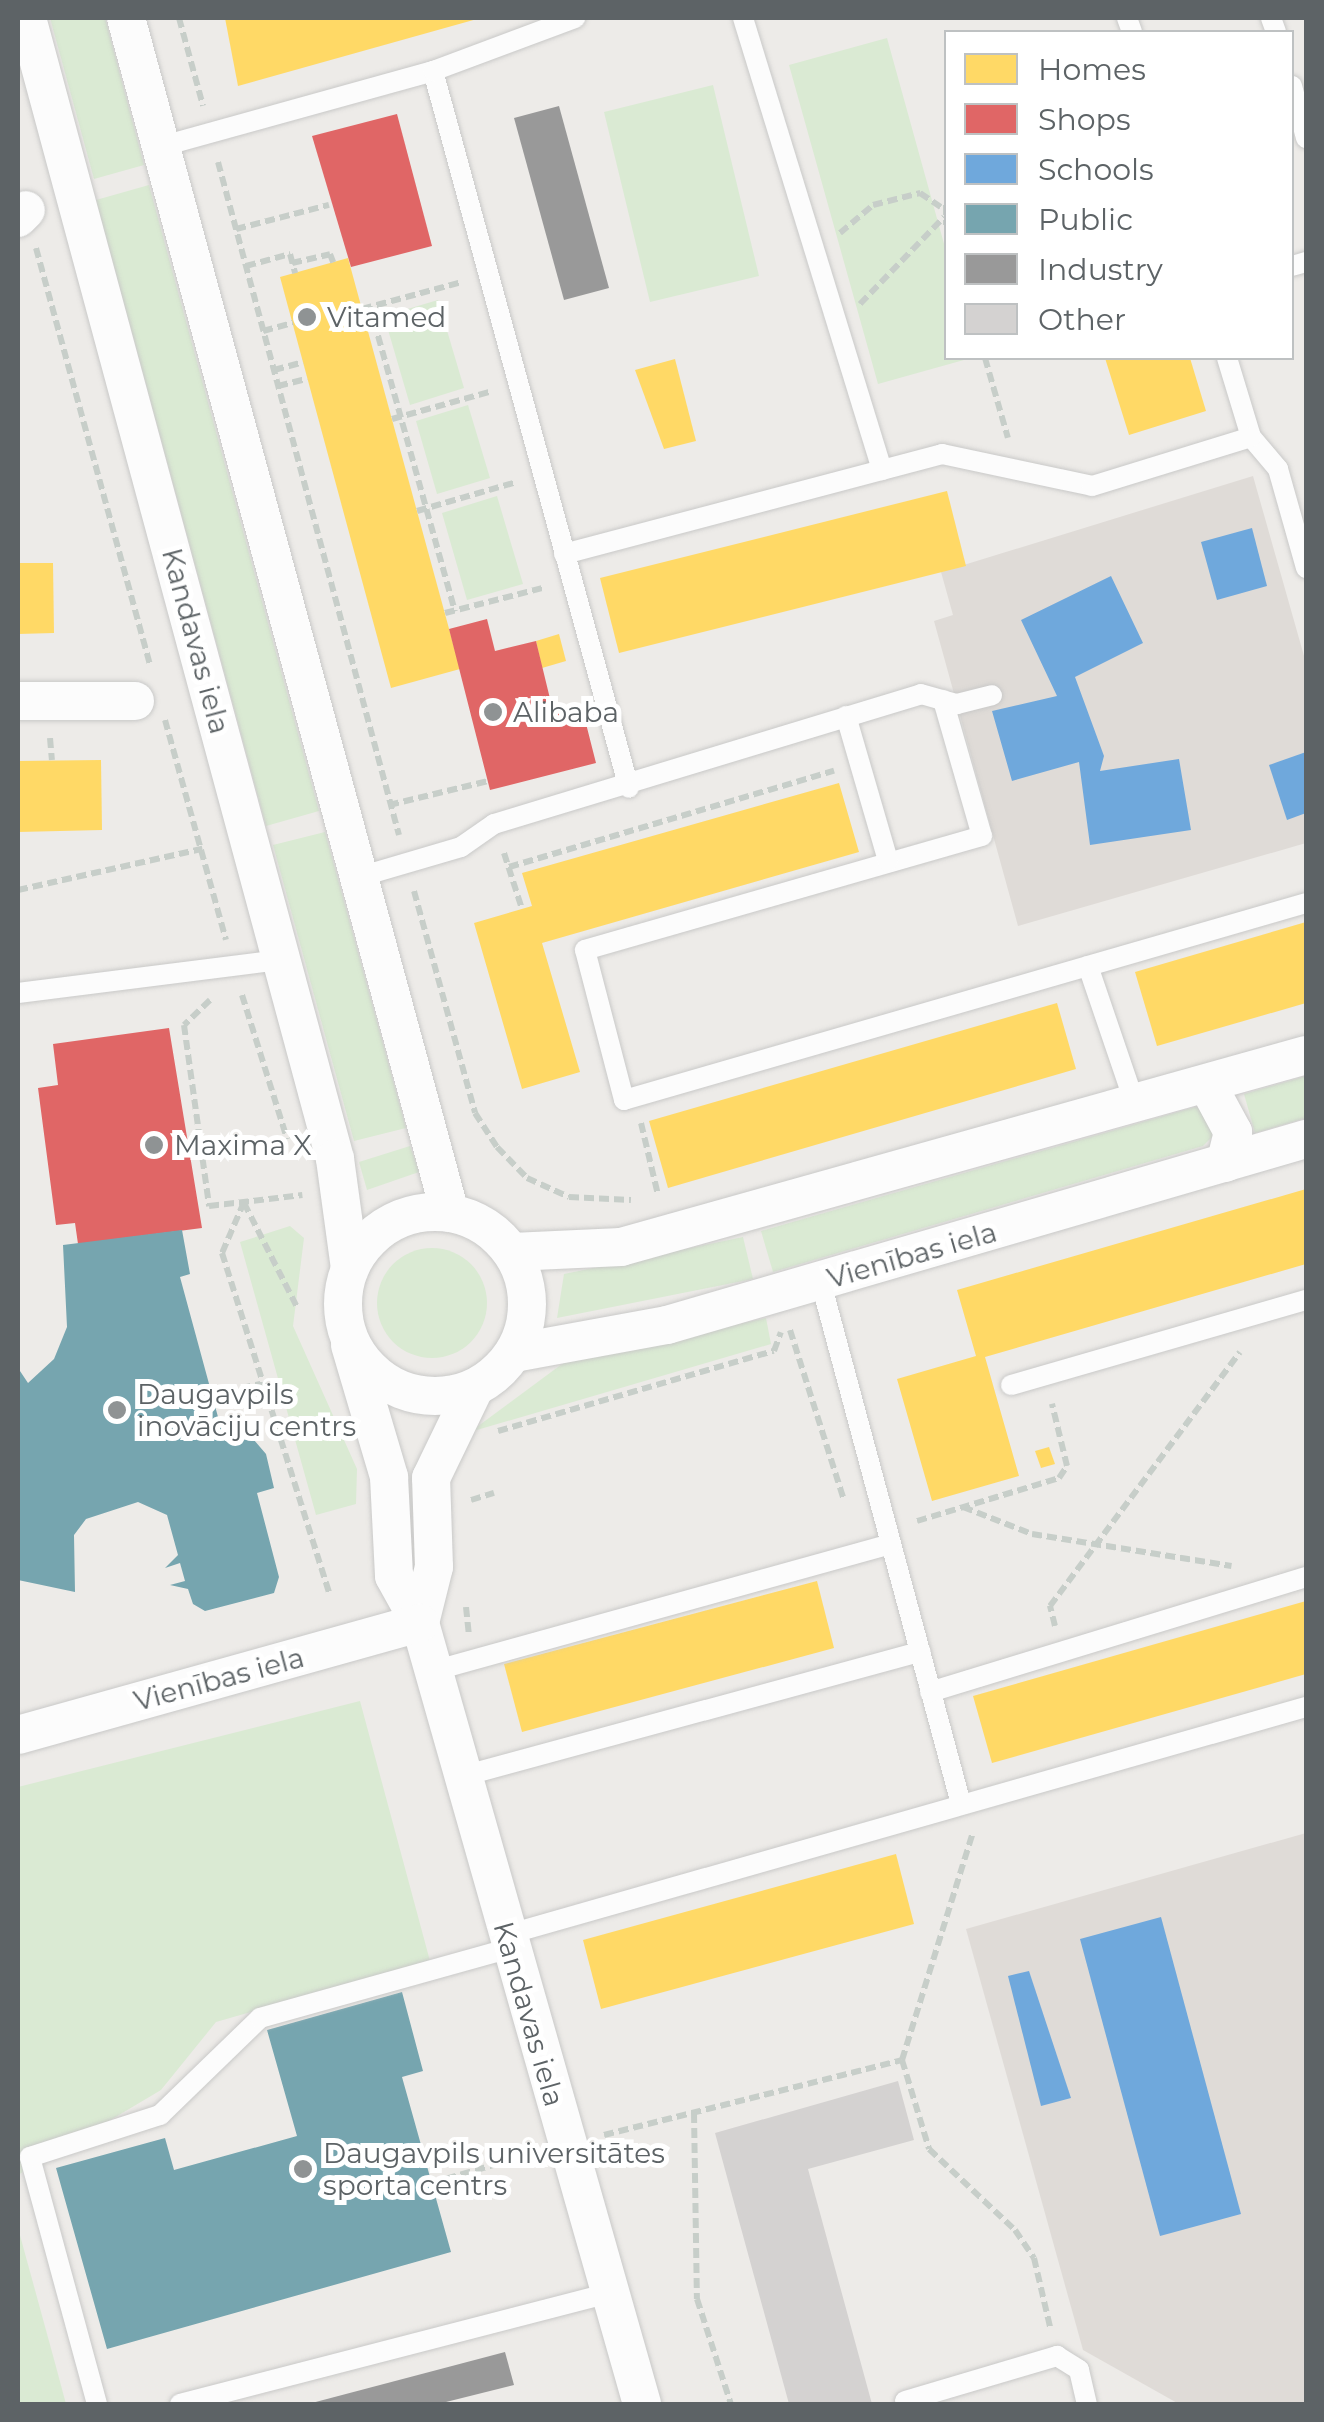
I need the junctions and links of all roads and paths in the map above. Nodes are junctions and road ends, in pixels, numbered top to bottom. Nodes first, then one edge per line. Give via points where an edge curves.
1 (27, 18) edge
2 (126, 18) edge
3 (179, 18) edge
4 (575, 18) edge
5 (743, 18) edge
6 (433, 71) junction
7 (1294, 97) edge
8 (210, 133) junction
9 (1301, 134) edge
10 (163, 146) junction
11 (329, 205) dead end
12 (944, 206) edge
13 (22, 214) edge
14 (944, 222) edge
15 (236, 229) junction
16 (812, 240) junction
17 (333, 262) dead end
18 (292, 264) junction
19 (246, 266) junction
20 (295, 273) dead end
21 (488, 275) junction
22 (293, 323) dead end
23 (838, 326) junction
24 (263, 330) junction
25 (985, 360) edge
26 (1229, 360) edge
27 (303, 362) dead end
28 (274, 370) junction
29 (308, 378) dead end
30 (518, 384) junction
31 (278, 386) junction
32 (396, 417) junction
33 (1251, 438) junction
34 (882, 470) junction
35 (1017, 470) junction
36 (543, 475) junction
37 (426, 508) junction
38 (417, 510) dead end
39 (564, 554) junction
40 (1305, 560) edge
41 (572, 580) junction
42 (455, 611) junction
43 (445, 613) dead end
44 (150, 694) junction
45 (992, 695) dead end
46 (943, 700) junction
47 (18, 702) edge
48 (846, 716) junction
49 (858, 764) junction
50 (488, 781) dead end
51 (629, 788) junction
52 (391, 805) junction
53 (341, 816) junction
54 (494, 824) junction
55 (250, 840) junction
56 (200, 849) junction
57 (888, 861) junction
58 (407, 863) junction
59 (509, 867) junction
60 (359, 877) junction
61 (18, 890) edge
62 (1306, 903) edge
63 (522, 909) dead end
64 (280, 960) junction
65 (234, 966) junction
66 (1088, 966) junction
67 (222, 989) dead end
68 (18, 993) edge
69 (1306, 1054) edge
70 (1207, 1084) junction
71 (635, 1097) junction
72 (1135, 1104) junction
73 (278, 1129) dead end
74 (1306, 1139) edge
75 (1225, 1163) junction
76 (677, 1190) dead end
77 (312, 1194) dead end
78 (658, 1195) junction
79 (244, 1202) junction
80 (450, 1213) junction
81 (512, 1252) junction
82 (350, 1268) junction
83 (821, 1282) junction
84 (1306, 1300) edge
85 (296, 1307) dead end
86 (1268, 1315) junction
87 (831, 1320) junction
88 (790, 1330) junction
89 (350, 1345) junction
90 (514, 1352) junction
91 (1046, 1376) junction
92 (260, 1384) junction
93 (1011, 1386) dead end
94 (473, 1391) junction
95 (197, 1398) dead end
96 (487, 1434) dead end
97 (494, 1493) dead end
98 (457, 1504) dead end
99 (962, 1507) junction
100 (889, 1537) junction
101 (1094, 1546) junction
102 (861, 1552) junction
103 (1306, 1577) edge
104 (1278, 1586) junction
105 (328, 1592) dead end
106 (466, 1602) dead end
107 (420, 1623) junction
108 (920, 1652) junction
109 (1061, 1652) junction
110 (471, 1660) junction
111 (433, 1671) junction
112 (930, 1692) junction
113 (1306, 1707) edge
114 (18, 1735) edge
115 (463, 1776) junction
116 (984, 1798) junction
117 (961, 1804) junction
118 (508, 1942) junction
119 (902, 2060) junction
120 (694, 2112) junction
121 (593, 2138) dead end
122 (504, 2162) dead end
123 (432, 2183) dead end
124 (609, 2292) junction
125 (1057, 2356) junction
126 (905, 2401) dead end
127 (97, 2404) edge
128 (180, 2404) edge
129 (642, 2404) edge
130 (731, 2404) edge
131 (1088, 2404) edge

1 - 55 street, Kandavas iela
2 - 10 street
3 - 8 path
4 - 6 lane
5 - 16 lane
6 - 8 lane
6 - 21 lane
7 - 9 lane
8 - 10 lane
8 - 15 path
10 - 53 street
11 - 15 path
12 - 16 path via 920,193 873,205 853,229
13 - 44 path
14 - 23 path
15 - 19 path
16 - 23 lane
17 - 18 path via 330,254
18 - 19 path via 290,254
18 - 20 path
19 - 24 path
21 - 30 lane
21 - 32 path via 366,308
22 - 24 path
23 - 34 lane
24 - 28 path
25 - 35 path
26 - 33 lane
27 - 28 path
28 - 31 path
29 - 31 path
30 - 32 path
30 - 36 lane
31 - 52 path
32 - 37 path
33 - 35 lane via 1092,486
33 - 40 lane via 1278,469
34 - 35 lane via 942,454
34 - 39 lane
36 - 37 path
36 - 39 lane
37 - 38 path
37 - 42 path
39 - 41 lane
41 - 42 path
41 - 51 lane
42 - 43 path
44 - 47 street
44 - 56 path
45 - 46 lane
46 - 48 lane via 921,694
46 - 57 lane via 982,836
48 - 49 lane
48 - 51 lane
49 - 57 lane
49 - 59 path
50 - 52 path
51 - 54 lane
52 - 53 path
52 - 58 path
53 - 60 street
54 - 58 lane via 462,847
54 - 59 path
55 - 56 path
55 - 64 street, Kandavas iela
56 - 61 path
56 - 65 path
57 - 71 lane via 585,950 624,1100
58 - 60 lane
58 - 78 path via 475,1114 497,1147 527,1178 570,1196
59 - 63 path
60 - 80 street
62 - 66 lane
64 - 65 lane
64 - 82 street, Kandavas iela via 334,1160
65 - 68 lane
65 - 73 path
66 - 71 lane
66 - 72 lane
67 - 79 path via 184,1025 209,1206
69 - 70 street
70 - 72 street
70 - 75 street via 1233,1132
71 - 78 path
72 - 81 street via 622,1248
74 - 75 street, Vienības iela
75 - 83 street, Vienības iela
76 - 78 path
77 - 79 path
79 - 85 path
79 - 92 path via 222,1254
80 - 81 street
80 - 82 street via 390,1223
81 - 90 street via 527,1302
82 - 89 street, Kandavas iela via 342,1298
83 - 87 lane
83 - 90 street, Vienības iela via 667,1326
84 - 86 lane
86 - 91 lane
86 - 101 path
87 - 88 path
87 - 100 lane
88 - 96 path via 774,1351
88 - 102 path
89 - 94 street via 364,1366 408,1392
89 - 107 street, Kandavas iela via 389,1477 394,1576
90 - 94 street, Kandavas iela
91 - 93 lane
91 - 99 path via 1067,1466 1059,1478
92 - 95 path
92 - 105 path
94 - 107 street, Kandavas iela via 431,1478 434,1567
97 - 98 path
99 - 100 path
99 - 101 path
100 - 102 lane
100 - 108 lane
101 - 104 path via 1241,1568
101 - 109 path via 1050,1606
102 - 110 lane
103 - 104 lane
104 - 109 lane
106 - 110 path
107 - 111 street, Kandavas iela
107 - 114 street, Vienības iela
108 - 112 lane
108 - 115 lane
109 - 112 lane
110 - 111 lane
111 - 115 street, Kandavas iela
112 - 117 lane
113 - 116 lane
115 - 118 street, Kandavas iela
116 - 117 lane
116 - 119 path
117 - 118 lane
118 - 124 street, Kandavas iela
118 - 127 lane via 260,2018 160,2115 30,2157
119 - 120 path
119 - 125 path via 929,2149 1034,2258
120 - 121 path
120 - 130 path via 698,2299
122 - 123 path
124 - 128 lane
124 - 129 street, Kandavas iela
125 - 126 lane
125 - 131 lane via 1079,2370

